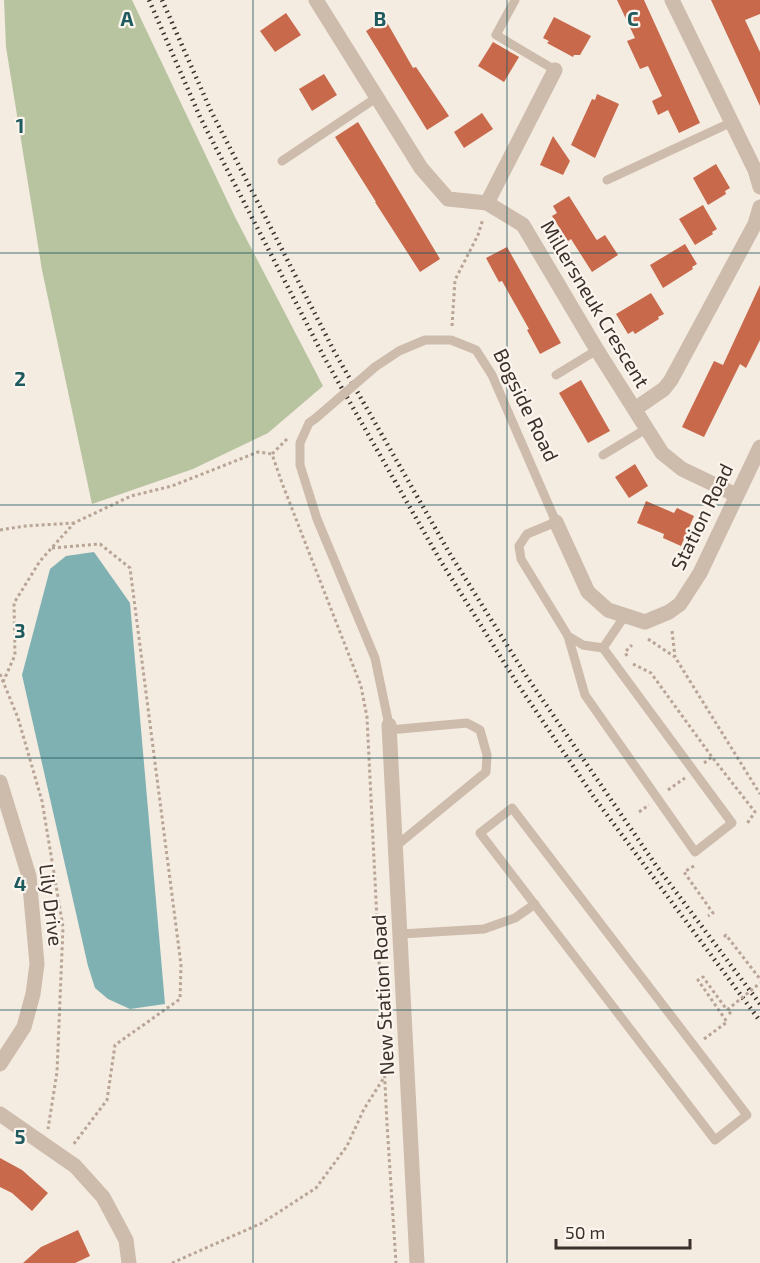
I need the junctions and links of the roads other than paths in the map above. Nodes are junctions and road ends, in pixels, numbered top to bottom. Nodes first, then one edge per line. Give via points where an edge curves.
1 (316, 0) edge
2 (515, 0) edge
3 (672, 0) edge
4 (555, 70) joint
5 (376, 98) junction
6 (732, 123) junction
7 (282, 161) dead end
8 (607, 180) dead end
9 (760, 187) edge
10 (488, 203) junction
11 (760, 207) edge
12 (597, 350) junction
13 (556, 375) dead end
14 (635, 409) junction
15 (646, 429) junction
16 (760, 447) edge
17 (603, 455) dead end
18 (736, 495) junction
19 (556, 522) junction
20 (680, 604) joint
21 (624, 616) junction
22 (568, 636) junction
23 (603, 648) junction
24 (389, 728) junction
25 (0, 782) edge
26 (396, 846) junction
27 (535, 904) junction
28 (401, 934) junction
29 (0, 1064) edge
30 (0, 1114) edge
31 (129, 1263) edge
32 (417, 1263) edge

1 - 5 street, Millersneuk Crescent
2 - 4 lane via 496,35
3 - 6 street
4 - 10 street
5 - 7 lane
5 - 10 street, Millersneuk Crescent via 421,168 448,199
6 - 8 lane
6 - 9 street
10 - 12 street, Millersneuk Crescent via 523,225
11 - 14 street, Millersneuk Crescent via 755,224 671,380
12 - 13 lane
12 - 14 street, Millersneuk Crescent
14 - 15 street, Millersneuk Crescent
15 - 17 lane
15 - 18 street, Millersneuk Crescent via 662,453 682,469
16 - 18 street, Station Road
18 - 20 street, Station Road via 700,573
19 - 21 street, Bogside Road via 588,592 608,610
19 - 22 lane via 527,534 519,546 521,559
19 - 24 lane, Bogside Road, bridge via 492,375 476,350 451,340 425,340 399,351 313,420 300,443 300,465 317,519 375,658
20 - 21 street, Bogside Road via 645,622
21 - 23 lane
22 - 23 lane via 583,645
22 - 23 lane via 585,695 695,852 732,824
24 - 26 street, New Station Road
24 - 26 lane via 467,723 480,730 487,755 486,771
25 - 29 street, Lily Drive via 29,876 37,964 24,1027
26 - 28 street, New Station Road
27 - 27 lane via 480,832 512,808 747,1115 715,1140
27 - 28 lane via 515,918 484,929
28 - 32 street, New Station Road
30 - 31 street via 75,1166 103,1197 126,1240

